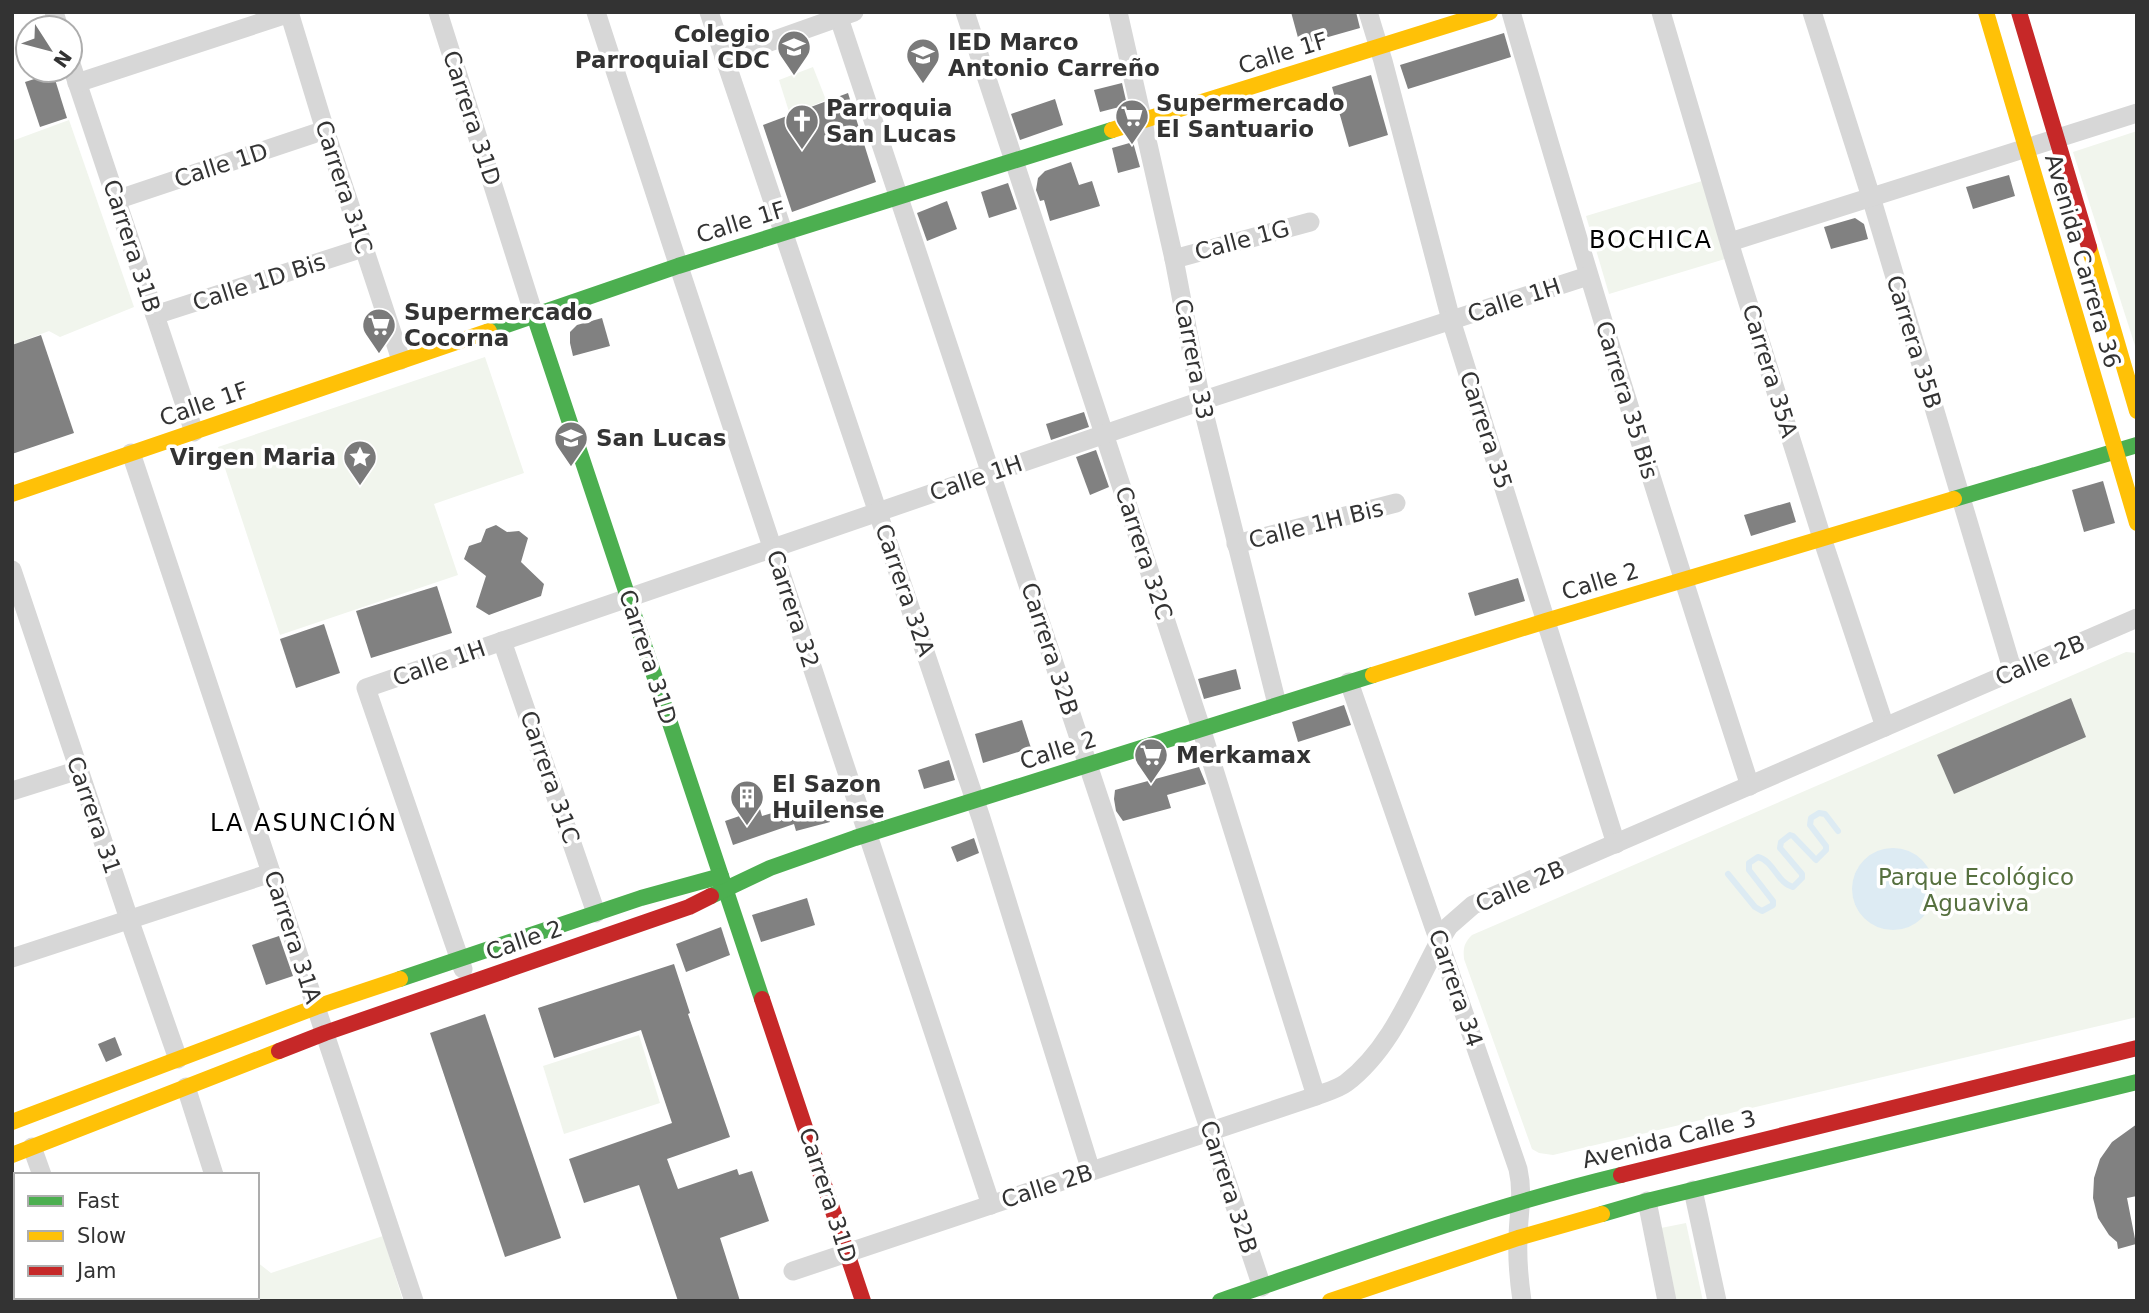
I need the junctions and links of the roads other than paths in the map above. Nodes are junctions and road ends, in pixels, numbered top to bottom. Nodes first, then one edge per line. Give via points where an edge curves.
1 (438, 12) edge
2 (596, 12) edge
3 (709, 12) edge
4 (965, 12) edge
5 (1118, 12) edge
6 (1368, 12) edge
7 (1490, 12) edge
8 (1511, 12) edge
9 (1661, 12) edge
10 (1812, 12) edge
11 (1986, 12) edge
12 (2019, 12) edge
13 (289, 13) edge
14 (843, 14) edge
15 (1379, 47) junction
16 (724, 58) junction
17 (84, 81) edge
18 (77, 84) edge
19 (2137, 113) edge
20 (1143, 121) junction
21 (325, 130) junction
22 (2056, 138) junction
23 (2026, 148) junction
24 (1014, 161) junction
25 (899, 197) junction
26 (1871, 197) junction
27 (116, 200) junction
28 (1310, 222) dead end
29 (785, 232) junction
30 (1730, 242) junction
31 (363, 248) junction
32 (1174, 259) junction
33 (678, 266) junction
34 (1588, 276) junction
35 (534, 315) junction
36 (155, 316) junction
37 (1451, 320) junction
38 (401, 360) junction
39 (1201, 401) junction
40 (2137, 411) edge
41 (194, 432) junction
42 (1104, 434) junction
43 (2137, 445) edge
44 (2115, 451) junction
45 (131, 453) junction
46 (991, 473) junction
47 (12, 494) edge
48 (1960, 498) junction
49 (1396, 503) dead end
50 (878, 512) junction
51 (2137, 523) edge
52 (1822, 538) junction
53 (1236, 544) junction
54 (772, 548) junction
55 (12, 570) edge
56 (1682, 580) junction
57 (628, 598) junction
58 (2137, 618) edge
59 (1546, 621) junction
60 (502, 641) junction
61 (2013, 672) junction
62 (1349, 682) junction
63 (1277, 704) junction
64 (1885, 727) junction
65 (1202, 728) junction
66 (1088, 764) junction
67 (79, 770) junction
68 (1750, 786) junction
69 (12, 791) edge
70 (975, 800) junction
71 (867, 834) junction
72 (1616, 844) junction
73 (271, 873) junction
74 (723, 883) junction
75 (596, 913) junction
76 (129, 919) junction
77 (1439, 942) junction
78 (12, 958) edge
79 (460, 959) junction
80 (468, 983) junction
81 (316, 1007) junction
82 (324, 1033) junction
83 (2137, 1048) edge
84 (178, 1059) junction
85 (2137, 1082) edge
86 (186, 1087) junction
87 (1316, 1096) junction
88 (12, 1122) edge
89 (1210, 1131) junction
90 (1786, 1134) junction
91 (32, 1147) junction
92 (12, 1155) edge
93 (1792, 1166) junction
94 (1091, 1171) junction
95 (40, 1173) edge
96 (213, 1173) edge
97 (1693, 1190) junction
98 (1522, 1200) junction
99 (1647, 1201) junction
100 (991, 1205) junction
101 (1518, 1238) junction
102 (847, 1253) junction
103 (793, 1271) dead end
104 (1262, 1287) junction
105 (414, 1301) edge
106 (863, 1301) edge
107 (1220, 1301) edge
108 (1330, 1301) edge
109 (1522, 1301) edge
110 (1667, 1301) edge
111 (1717, 1301) edge

1 - 35 street, Carrera 31D
2 - 33 street, Carrera 32
3 - 16 street, Carrera 32A
4 - 24 street, Carrera 32C
5 - 20 street, Carrera 33
6 - 15 street, Carrera 35
7 - 15 street, Calle 1F
8 - 34 street, Carrera 35 Bis
9 - 30 street, Carrera 35A
10 - 26 street, Carrera 35B
11 - 23 street, Avenida Carrera 36
12 - 22 street, Avenida Carrera 36
13 - 17 street
13 - 21 street, Carrera 31C
14 - 16 street
14 - 25 street, Carrera 32B
15 - 20 street, Calle 1F
15 - 37 street, Carrera 35
16 - 29 street, Carrera 32A
18 - 27 street, Carrera 31B
19 - 22 street
20 - 24 street, Calle 1F
20 - 32 street, Carrera 33
21 - 27 street, Calle 1D
21 - 31 street, Carrera 31C
22 - 23 street
22 - 40 street, Avenida Carrera 36
23 - 26 street
23 - 44 street, Avenida Carrera 36
24 - 25 street, Calle 1F
24 - 42 street, Carrera 32C
25 - 29 street, Calle 1F
25 - 46 street, Carrera 32B
26 - 30 street
26 - 48 street, Carrera 35B
27 - 36 street, Carrera 31B
28 - 32 street, Calle 1G
29 - 33 street, Calle 1F
29 - 50 street, Carrera 32A
30 - 52 street, Carrera 35A
31 - 36 street, Calle 1D Bis
31 - 38 street, Carrera 31C
32 - 39 street, Carrera 33
33 - 35 street, Calle 1F
33 - 54 street, Carrera 32
34 - 37 street, Calle 1H
34 - 56 street, Carrera 35 Bis
35 - 38 street, Calle 1F
35 - 57 street, Carrera 31D
36 - 41 street, Carrera 31B
37 - 39 street, Calle 1H
37 - 59 street, Carrera 35
38 - 41 street, Calle 1F
39 - 42 street, Calle 1H
39 - 53 street, Carrera 33
41 - 45 street, Calle 1F
42 - 46 street, Calle 1H
42 - 65 street, Carrera 32C
43 - 44 street, Calle 2
44 - 48 street, Calle 2
44 - 51 street, Avenida Carrera 36
45 - 47 street, Calle 1F
45 - 73 street, Carrera 31A
46 - 50 street, Calle 1H
46 - 66 street, Carrera 32B
48 - 52 street, Calle 2
48 - 61 street, Carrera 35B
49 - 53 street, Calle 1H Bis
50 - 54 street, Calle 1H
50 - 70 street, Carrera 32A
52 - 56 street, Calle 2
52 - 64 street, Carrera 35A
53 - 63 street, Carrera 33
54 - 57 street, Calle 1H
54 - 71 street, Carrera 32
55 - 67 street, Carrera 31
56 - 59 street, Calle 2
56 - 68 street, Carrera 35 Bis
57 - 60 street, Calle 1H
57 - 74 street, Carrera 31D
58 - 61 street, Calle 2B
59 - 62 street, Calle 2
59 - 72 street, Carrera 35
60 - 75 street, Carrera 31C
60 - 79 street, Calle 1H via 366,688
61 - 64 street, Calle 2B
62 - 63 street, Calle 2
62 - 77 street, Carrera 34
63 - 65 street, Calle 2
64 - 68 street, Calle 2B
65 - 66 street, Calle 2
65 - 87 street, Carrera 32C
66 - 70 street, Calle 2
66 - 89 street, Carrera 32B
67 - 69 street
67 - 76 street, Carrera 31
68 - 72 street, Calle 2B
70 - 71 street, Calle 2
70 - 94 street, Carrera 32A
71 - 74 street, Calle 2
71 - 100 street, Carrera 32
72 - 77 street, Calle 2B via 1474,905 1449,926
73 - 76 street
73 - 81 street, Carrera 31A
74 - 75 street, Calle 2
74 - 80 street, Calle 2 via 689,906
74 - 102 street, Carrera 31D
75 - 79 street, Calle 2
76 - 78 street
76 - 84 street, Carrera 31
77 - 87 street, Calle 2B via 1383,1044 1344,1084
77 - 98 street, Carrera 34 via 1515,1157
79 - 80 street
79 - 81 street, Calle 2
80 - 82 street, Calle 2
81 - 82 street, Carrera 31A
81 - 84 street, Calle 2
82 - 86 street, Calle 2
82 - 105 street, Carrera 31A
83 - 90 street, Avenida Calle 3
84 - 88 street, Calle 2
85 - 93 street
86 - 91 street, Calle 2
86 - 96 street
87 - 89 street, Calle 2B
89 - 94 street, Calle 2B
89 - 104 street, Carrera 32B
90 - 93 street
90 - 98 street, Avenida Calle 3
91 - 92 street, Calle 2
91 - 95 street
93 - 97 street
94 - 100 street, Calle 2B
97 - 99 street
97 - 111 street
98 - 101 street, Carrera 34
98 - 104 street, Avenida Calle 3
99 - 101 street
99 - 110 street
100 - 102 street, Calle 2B
101 - 108 street
101 - 109 street, Carrera 34
102 - 103 street, Calle 2B
102 - 106 street, Carrera 31D
104 - 107 street, Avenida Calle 3

